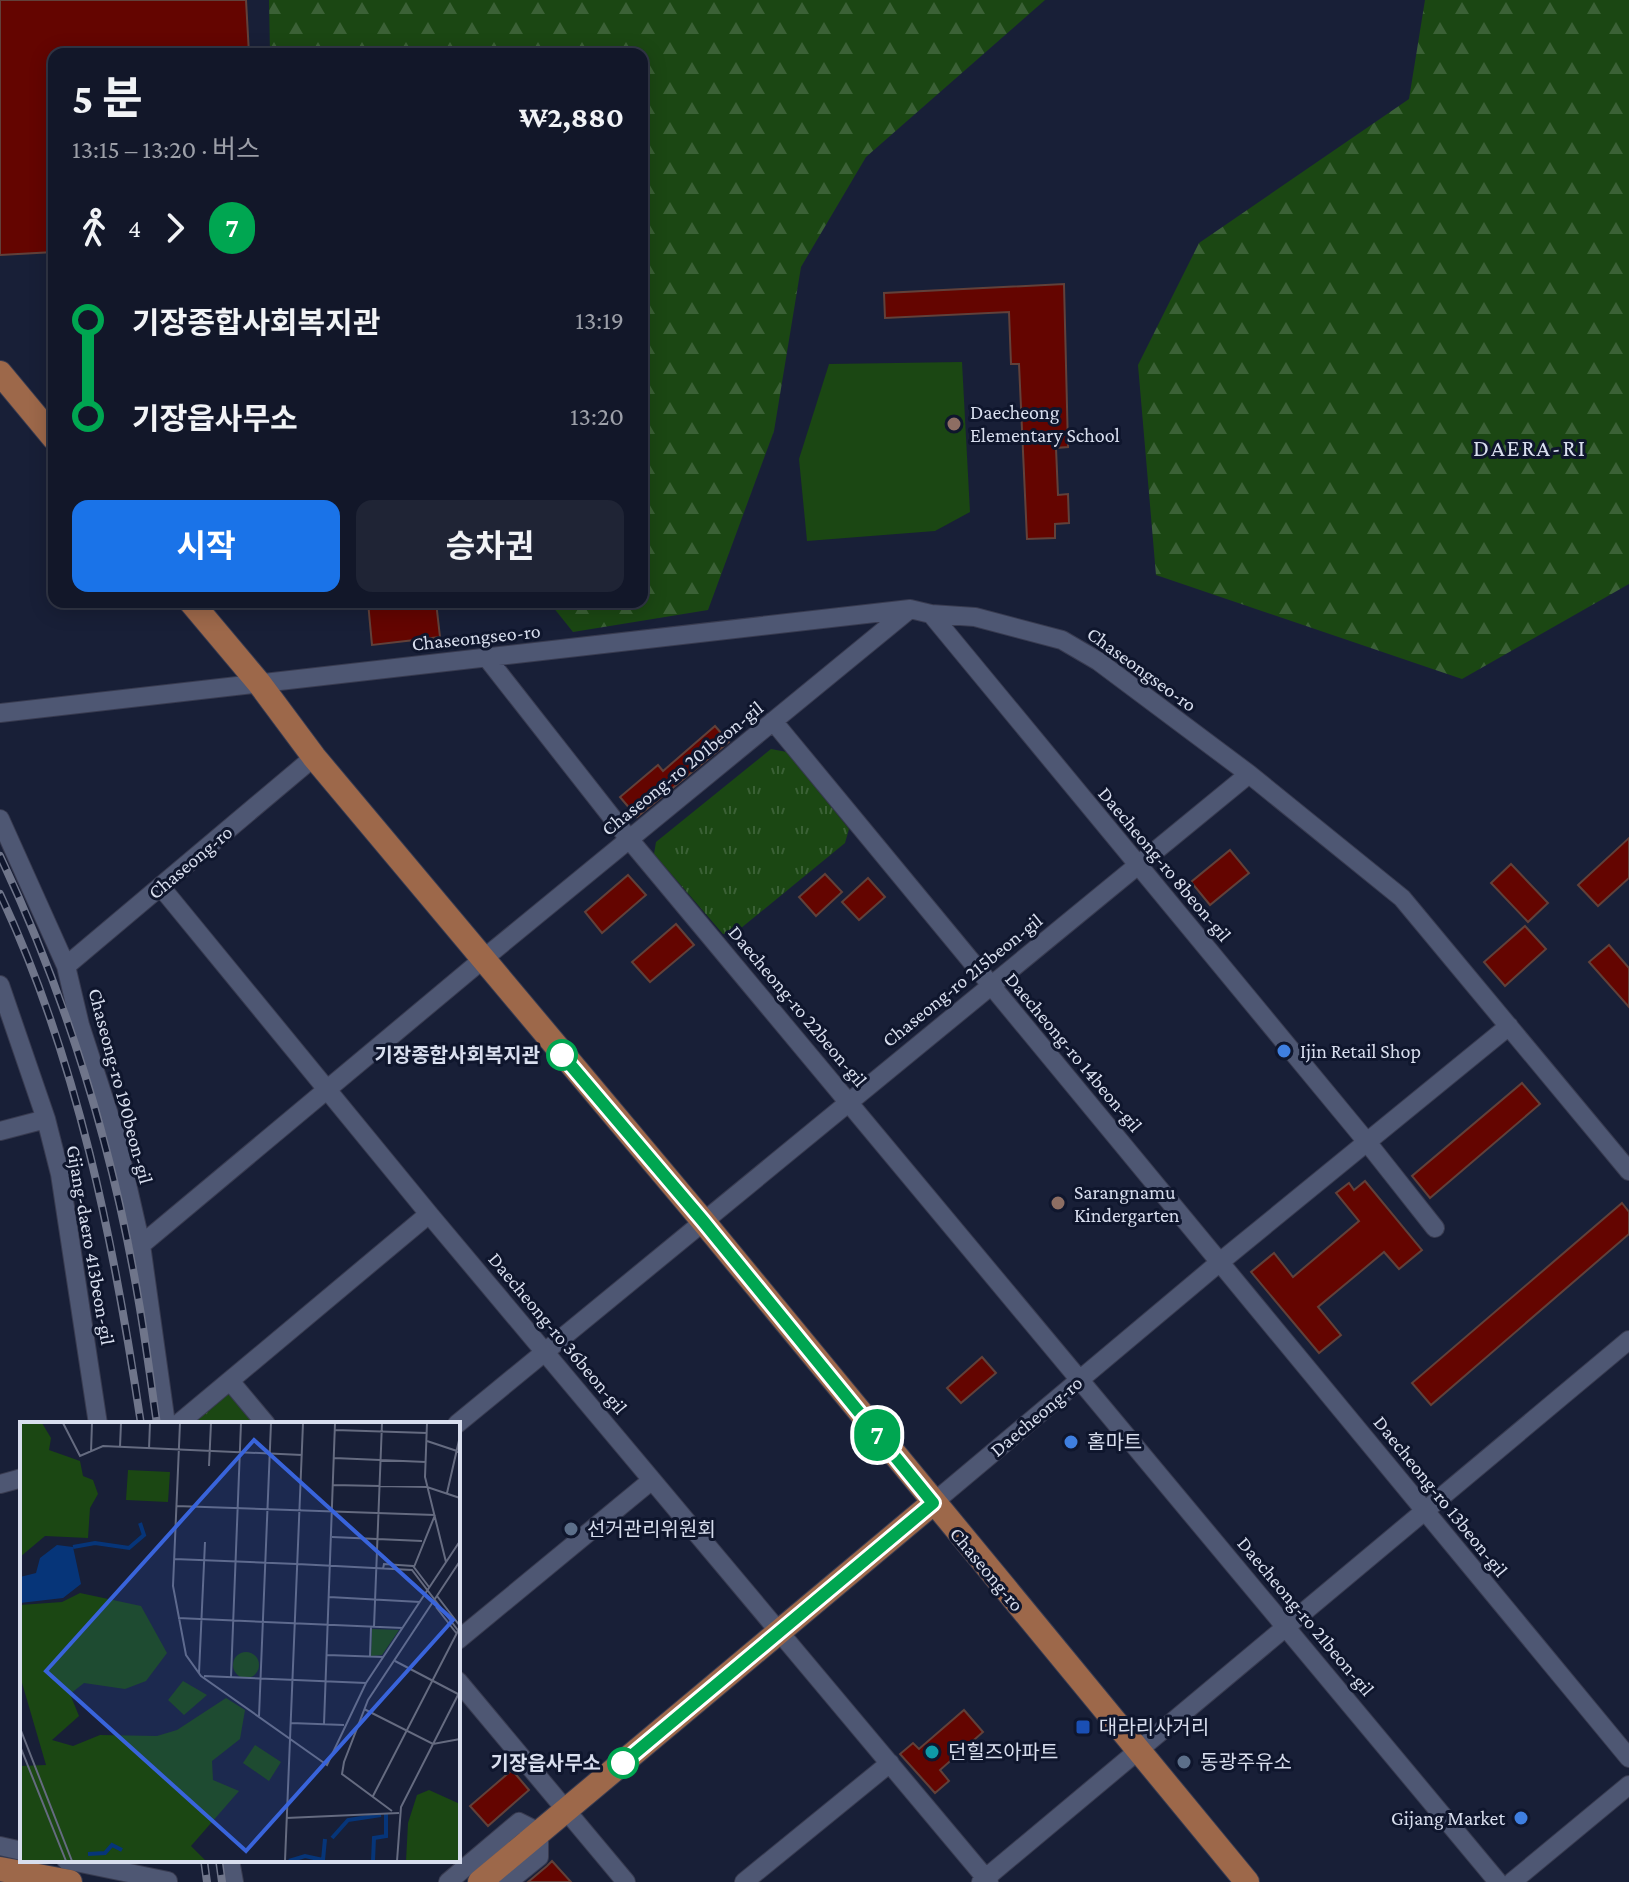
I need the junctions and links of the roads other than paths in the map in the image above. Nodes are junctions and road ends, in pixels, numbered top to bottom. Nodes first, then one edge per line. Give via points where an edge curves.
1 (0, 373) edge
2 (48, 431) edge
3 (196, 608) edge
4 (910, 609) junction
5 (931, 614) junction
6 (487, 658) junction
7 (259, 683) junction
8 (0, 713) edge
9 (773, 721) junction
10 (314, 757) junction
11 (1249, 774) junction
12 (0, 819) edge
13 (629, 839) junction
14 (1137, 865) junction
15 (161, 887) junction
16 (482, 960) junction
17 (66, 966) junction
18 (0, 985) edge
19 (990, 985) junction
20 (1509, 1026) junction
21 (327, 1088) junction
22 (849, 1101) junction
23 (46, 1119) junction
24 (0, 1131) edge
25 (1367, 1142) junction
26 (1629, 1171) edge
27 (429, 1214) junction
28 (703, 1221) junction
29 (1435, 1228) dead end
30 (141, 1245) junction
31 (1220, 1262) junction
32 (1629, 1340) edge
33 (545, 1352) junction
34 (1080, 1378) junction
35 (230, 1381) junction
36 (98, 1422) edge
37 (166, 1422) edge
38 (180, 1422) edge
39 (264, 1422) edge
40 (459, 1422) edge
41 (20, 1479) edge
42 (652, 1480) junction
43 (0, 1484) edge
44 (933, 1503) junction
45 (1425, 1511) junction
46 (1286, 1627) junction
47 (780, 1631) junction
48 (460, 1638) edge
49 (460, 1683) edge
50 (1138, 1750) junction
51 (1629, 1758) edge
52 (890, 1763) junction
53 (1629, 1785) edge
54 (566, 1810) junction
55 (539, 1832) junction
56 (0, 1846) edge
57 (20, 1851) edge
58 (75, 1862) edge
59 (165, 1862) edge
60 (230, 1862) edge
61 (0, 1869) edge
62 (985, 1881) edge
63 (70, 1882) edge
64 (168, 1882) edge
65 (234, 1882) edge
66 (448, 1882) edge
67 (480, 1882) edge
68 (508, 1882) edge
69 (626, 1882) edge
70 (744, 1882) edge
71 (1247, 1882) edge
72 (1498, 1882) edge
73 (1512, 1882) edge

1 - 2 main road
3 - 7 main road, Chaseong-ro
4 - 5 street, Chaseongseo-ro
4 - 6 street, Chaseongseo-ro
4 - 9 street, Chaseong-ro 201beon-gil
5 - 11 street, Chaseongseo-ro via 975,617 1062,640
5 - 14 street, Daecheong-ro 8beon-gil
6 - 7 street, Chaseongseo-ro
6 - 13 street, Daecheong-ro 22beon-gil
7 - 8 street
7 - 10 main road, Chaseong-ro
9 - 13 street, Chaseong-ro 201beon-gil
9 - 19 street, Daecheong-ro 14beon-gil
10 - 15 street, Chaseong-ro
10 - 16 main road, Chaseong-ro
11 - 14 street, Chaseong-ro 215beon-gil
11 - 20 street, Chaseongseo-ro via 1402,898
12 - 17 street, Chaseong-ro 190beon-gil
13 - 16 street, Chaseong-ro 201beon-gil
13 - 22 street, Daecheong-ro 22beon-gil
14 - 19 street, Chaseong-ro 215beon-gil
14 - 25 street, Daecheong-ro 8beon-gil
15 - 17 street, Chaseong-ro
15 - 21 street, Daecheong-ro 36beon-gil
16 - 21 street
16 - 28 main road, Chaseong-ro
17 - 30 street, Chaseong-ro 190beon-gil via 116,1136
18 - 23 street, Gijang-daero 413beon-gil
19 - 22 street, Chaseong-ro 215beon-gil
19 - 31 street, Daecheong-ro 14beon-gil
20 - 25 street, Daecheong-ro
20 - 26 street, Chaseongseo-ro
21 - 27 street, Daecheong-ro 36beon-gil
21 - 30 street
22 - 28 street, Chaseong-ro 215beon-gil
22 - 34 street, Daecheong-ro 22beon-gil
23 - 24 street
23 - 36 street, Gijang-daero 413beon-gil via 60,1174
25 - 29 street, Daecheong-ro 8beon-gil
25 - 31 street, Daecheong-ro
27 - 33 street, Daecheong-ro 36beon-gil
27 - 35 street
28 - 33 street, Chaseong-ro 215beon-gil
28 - 44 main road, Chaseong-ro
30 - 37 street, Chaseong-ro 190beon-gil
31 - 34 street, Daecheong-ro
31 - 45 street, Daecheong-ro 13beon-gil
32 - 45 street
33 - 40 street, Chaseong-ro 215beon-gil
33 - 42 street, Daecheong-ro 36beon-gil
34 - 44 street, Daecheong-ro
34 - 46 street, Daecheong-ro 21beon-gil
35 - 38 street
35 - 39 street
41 - 43 street
42 - 47 street, Daecheong-ro 36beon-gil
42 - 48 street
44 - 47 main road, Daecheong-ro
44 - 50 main road, Chaseong-ro
45 - 46 street
45 - 51 street, Daecheong-ro 13beon-gil
46 - 50 street
46 - 72 street, Daecheong-ro 21beon-gil
47 - 52 street, Daecheong-ro 36beon-gil
47 - 54 main road, Daecheong-ro
49 - 54 street
50 - 62 street
50 - 71 main road, Chaseong-ro
52 - 62 street, Daecheong-ro 36beon-gil
52 - 70 street
53 - 73 street
54 - 55 main road, Daecheong-ro
54 - 69 street
55 - 66 street via 519,1822
55 - 67 main road, Daecheong-ro
55 - 68 street via 539,1857
56 - 57 street
58 - 64 street
59 - 64 street
60 - 65 street
61 - 63 main road

